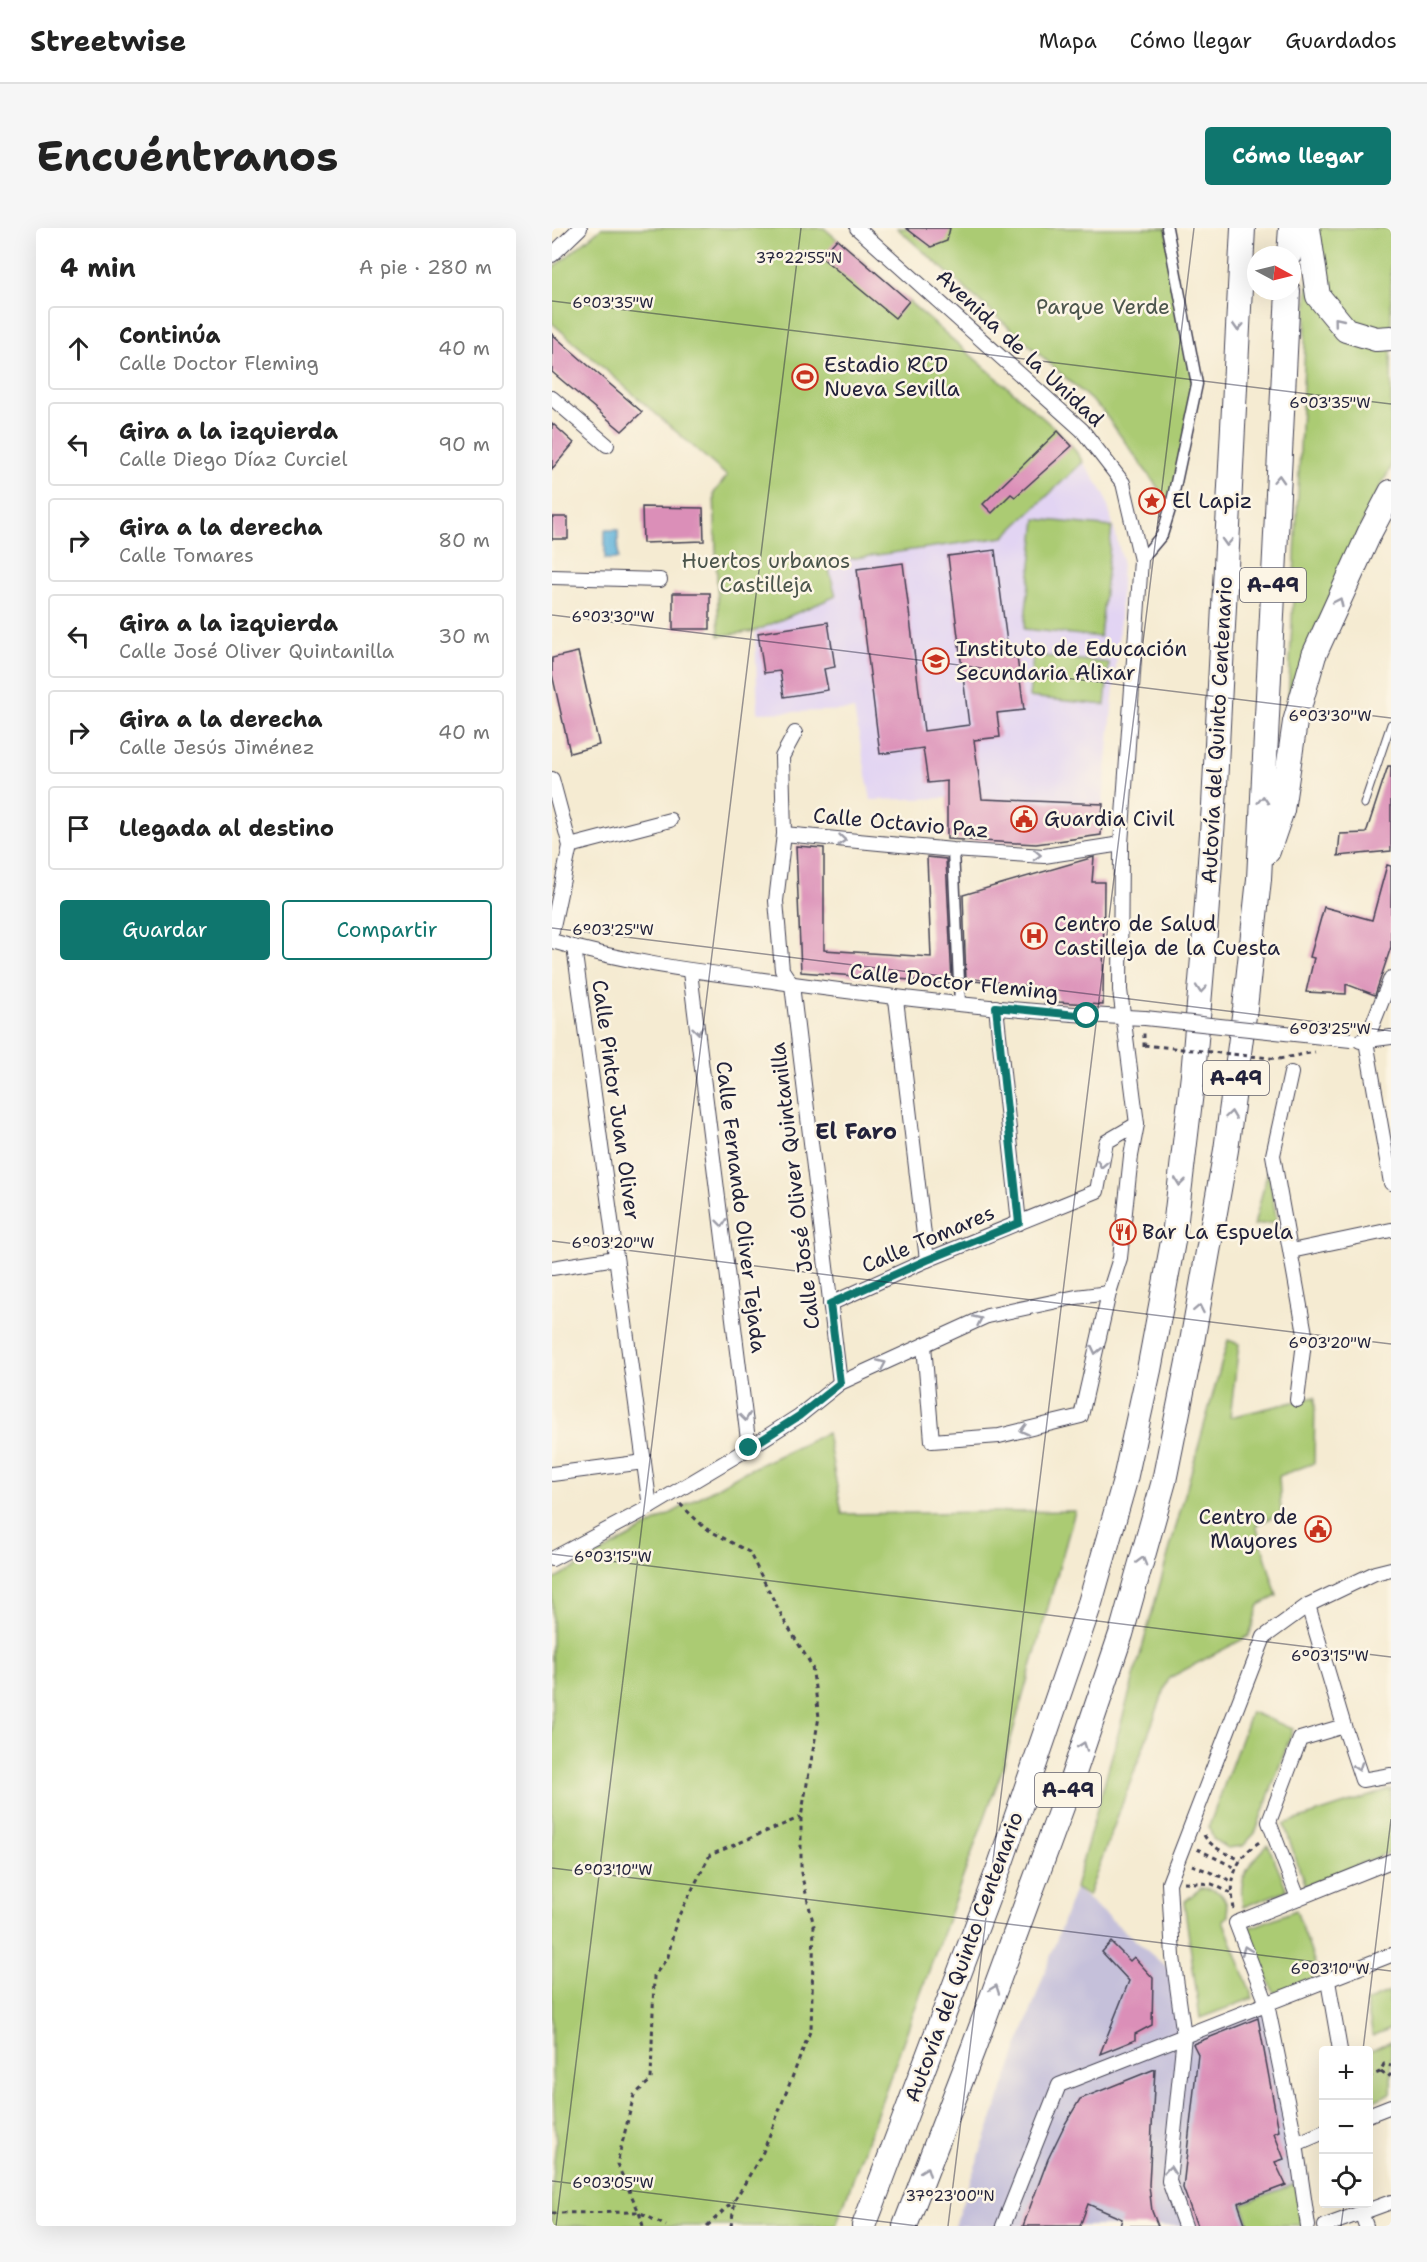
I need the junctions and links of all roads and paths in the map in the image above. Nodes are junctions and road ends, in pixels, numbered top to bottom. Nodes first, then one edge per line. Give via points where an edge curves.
1 (580, 228) edge
2 (857, 228) edge
3 (1167, 228) edge
4 (1242, 228) edge
5 (1291, 228) edge
6 (1308, 228) edge
7 (1290, 246) edge
8 (552, 255) edge
9 (1288, 300) edge
10 (1391, 338) edge
11 (552, 399) edge
12 (607, 445) dead end
13 (1391, 492) edge
14 (1141, 560) junction
15 (552, 578) edge
16 (660, 580) dead end
17 (1391, 724) edge
18 (795, 733) dead end
19 (552, 779) edge
20 (1364, 804) dead end
21 (670, 820) dead end
22 (784, 834) junction
23 (1121, 843) junction
24 (570, 846) junction
25 (953, 850) junction
26 (1259, 879) junction
27 (552, 931) edge
28 (552, 941) edge
29 (574, 947) junction
30 (690, 972) junction
31 (1391, 978) edge
32 (792, 985) junction
33 (896, 999) junction
34 (960, 1004) junction
35 (996, 1007) junction
36 (1123, 1017) junction
37 (1391, 1037) edge
38 (1366, 1041) junction
39 (1144, 1045) dead end
40 (1279, 1059) dead end
41 (1291, 1073) dead end
42 (1137, 1124) junction
43 (1391, 1183) edge
44 (1019, 1223) junction
45 (1391, 1230) edge
46 (1291, 1251) junction
47 (616, 1258) junction
48 (927, 1260) junction
49 (552, 1268) edge
50 (1110, 1293) junction
51 (830, 1304) junction
52 (924, 1345) junction
53 (840, 1383) junction
54 (1296, 1400) dead end
55 (749, 1448) junction
56 (644, 1462) junction
57 (552, 1474) edge
58 (671, 1495) junction
59 (650, 1507) junction
60 (552, 1559) edge
61 (1391, 1569) edge
62 (1308, 1605) junction
63 (1344, 1726) junction
64 (1391, 1775) edge
65 (801, 1817) junction
66 (1194, 1818) junction
67 (1273, 1832) junction
68 (1185, 1844) junction
69 (1179, 1859) junction
70 (1241, 1860) junction
71 (1391, 1861) edge
72 (1236, 1868) junction
73 (1232, 1881) junction
74 (1169, 1883) junction
75 (1298, 1898) junction
76 (1391, 1955) edge
77 (1328, 1981) junction
78 (1267, 2004) junction
79 (1185, 2036) junction
80 (1339, 2046) edge
81 (1391, 2066) edge
82 (1380, 2072) junction
83 (1391, 2074) edge
84 (1373, 2075) edge
85 (1391, 2106) edge
86 (1373, 2113) edge
87 (1319, 2134) edge
88 (1296, 2144) junction
89 (735, 2200) junction
90 (1391, 2202) edge
91 (639, 2212) junction
92 (1361, 2212) junction
93 (552, 2213) edge
94 (643, 2226) edge
95 (666, 2226) edge
96 (707, 2226) edge
97 (730, 2226) edge
98 (864, 2226) edge
99 (905, 2226) edge
100 (1004, 2226) edge
101 (1185, 2226) edge
102 (1308, 2226) edge
103 (1325, 2226) edge
104 (1366, 2226) edge

1 - 8 street
2 - 14 street, Avenida de la Unidad via 1082,429 1123,483
3 - 14 street via 1197,384 1162,536
4 -> 98 highway, Autovía del Quinto Centenario / A-49 via 1204,946 1174,1236 1149,1370 1124,1484 1090,1603 1000,1864
5 - 7 highway
10 -> 6 highway via 1376,339 1346,330 1318,296
26 -> 9 highway, Autovía del Quinto Centenario / A-49
11 - 12 street
26 -> 13 highway via 1282,810 1295,722 1314,655
14 - 23 street, Avenida de la Unidad
15 - 16 street
17 - 20 lane
18 - 22 street, Calle José Oliver Quintanilla via 782,757
19 - 24 street
21 - 24 street
22 -> 25 street, Calle Octavio Paz
22 - 32 street, Calle José Oliver Quintanilla via 776,901 782,969
25 -> 23 street, Calle Octavio Paz via 1044,856
23 - 36 street, Avenida de la Unidad
24 - 27 street
25 - 34 street
99 -> 26 highway, Autovía del Quinto Centenario / A-49 via 1070,1785 1121,1634 1164,1481 1224,1162
28 - 29 street, Calle Doctor Fleming
29 - 30 street, Calle Doctor Fleming
29 - 47 street, Calle Pintor Juan Oliver
30 - 32 street, Calle Doctor Fleming
30 -> 55 street, Calle Fernando Oliver Tejada
31 - 38 street
32 - 33 street, Calle Doctor Fleming
32 - 51 street, Calle José Oliver Quintanilla
33 - 34 street, Calle Doctor Fleming
33 - 48 street
34 - 35 street, Calle Doctor Fleming
35 - 36 street, Calle Doctor Fleming
35 - 44 street
36 - 38 street, Calle Doctor Fleming, bridge
36 - 42 street, Avenida de la Unidad
37 - 38 street, Calle Doctor Fleming
38 - 43 street
39 - 40 path, bridge
41 - 46 street via 1273,1155
42 -> 44 street, Calle Tomares via 1106,1142 1097,1191
42 - 50 street, Avenida de la Unidad via 1120,1258
44 - 48 street, Calle Tomares
45 - 46 street
46 - 54 street via 1305,1334
47 - 49 street
47 - 56 street, Calle Pintor Juan Oliver
48 - 51 street, Calle Tomares
52 -> 50 street via 987,1316
50 -> 52 street, Avenida de la Unidad via 1081,1416 999,1436 932,1441
51 - 53 street, Calle José Oliver Quintanilla
53 -> 52 street
53 - 55 street via 799,1416
55 - 58 street
56 - 57 street
56 - 59 street, Calle Pintor Juan Oliver
58 - 59 street
58 - 65 path via 705,1528 749,1552 812,1666 819,1717
59 - 60 street
61 - 62 street
62 - 63 street
62 - 66 street via 1264,1638
63 -> 64 street via 1362,1780
63 - 67 street via 1300,1739 1269,1822
65 - 89 path via 801,1873 814,1926 811,2030 763,2152
65 - 91 path via 710,1856 676,1921 668,1957 654,1976 651,2080 634,2095 617,2164
66 - 68 street
66 - 70 path via 1206,1840
67 - 70 path via 1250,1847
67 - 75 street
68 - 69 street
68 - 72 path
69 - 73 path
69 - 74 street
70 - 72 path
71 - 75 street
72 - 73 path
73 - 74 path via 1231,1893 1212,1884
74 - 79 street via 1173,1957
78 -> 75 street via 1236,1923
76 - 77 street
77 - 78 street
77 - 80 street
78 - 79 street
78 - 88 street
79 - 100 street via 1059,2085
101 -> 79 street via 1169,2181
81 - 82 path via 1384,2064
82 - 83 path via 1388,2077
82 - 84 path
85 - 86 street
87 - 88 street
88 - 102 street
89 - 96 path
89 - 97 path
90 - 92 street
91 - 93 path
91 - 94 path
91 - 95 path
92 - 103 street
92 - 104 street

